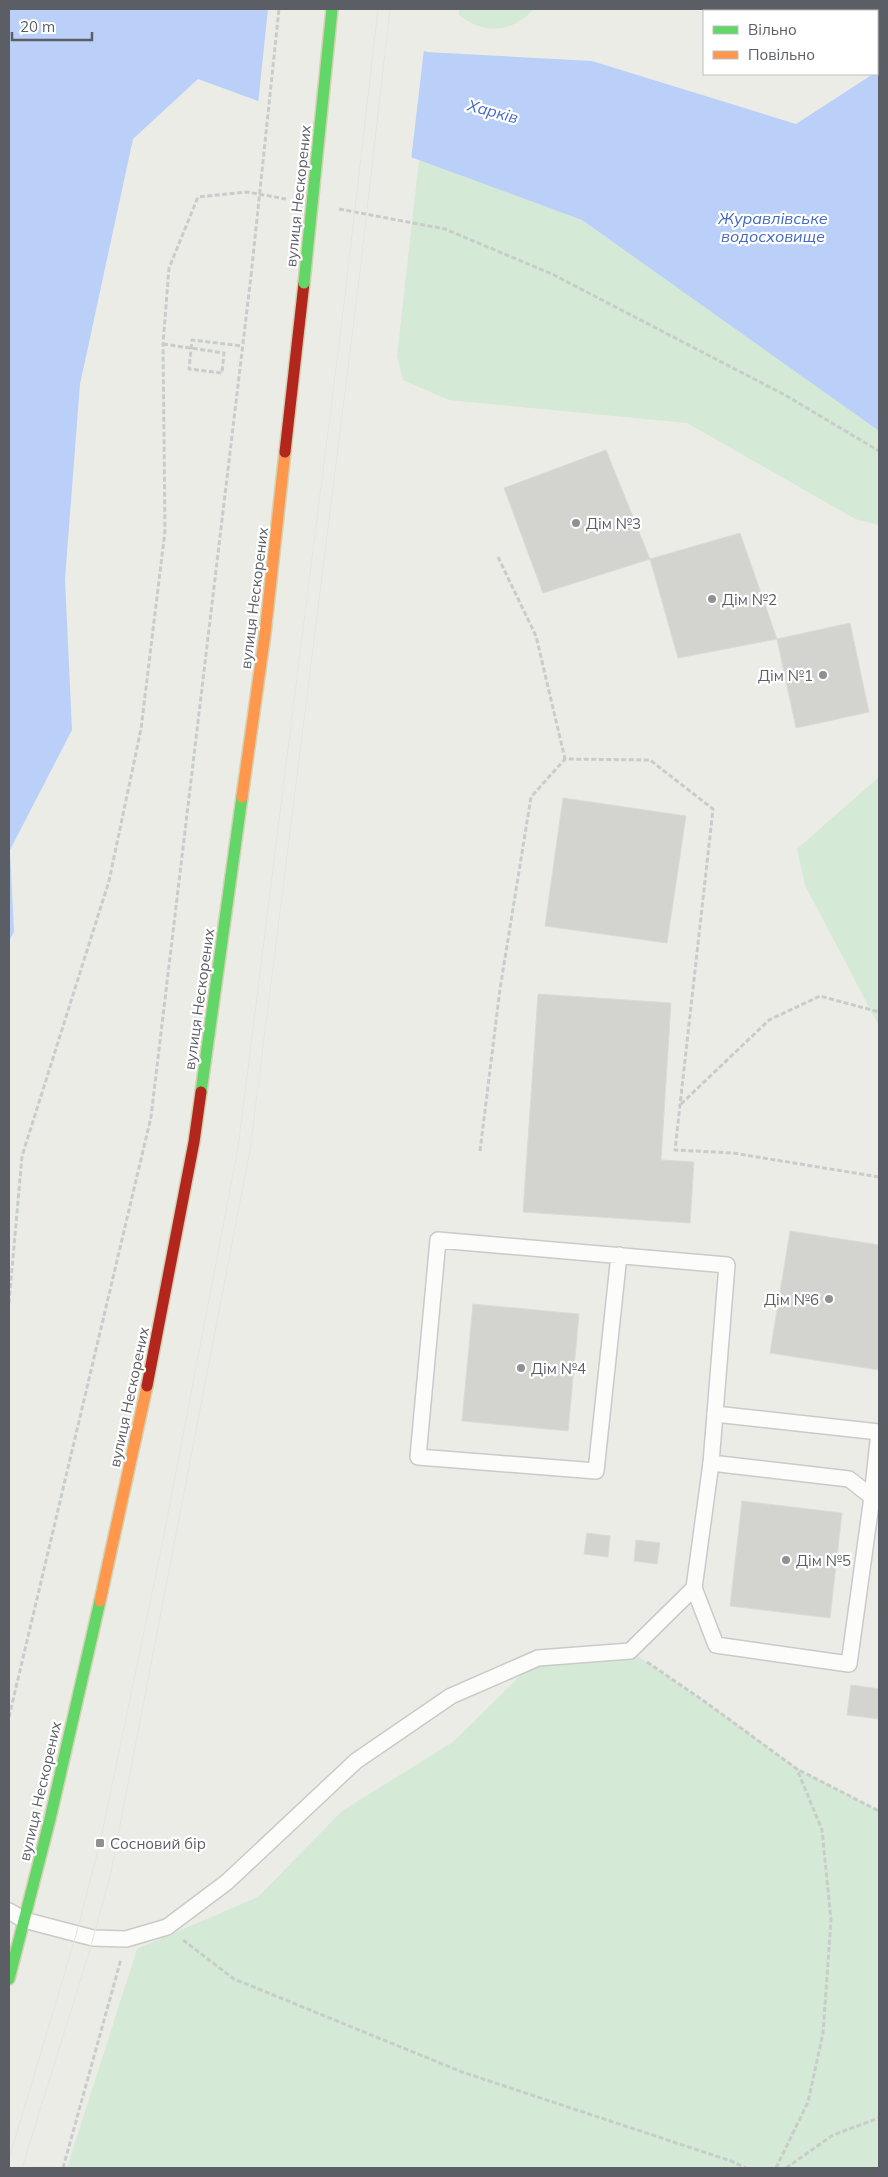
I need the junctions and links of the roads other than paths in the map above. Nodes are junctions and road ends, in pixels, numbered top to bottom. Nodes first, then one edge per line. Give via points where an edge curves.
1 (332, 9) edge
2 (618, 1255) junction
3 (715, 1414) junction
4 (711, 1463) junction
5 (872, 1497) junction
6 (694, 1588) junction
7 (9, 1911) edge
8 (24, 1920) junction
9 (9, 1979) edge

1 - 8 main road, вулиця Нескорених, bridge via 265,634 194,1142 140,1419
2 - 2 lane via 438,1240 418,1458 596,1471
2 - 3 lane via 727,1265
3 - 4 lane
3 - 5 lane via 879,1432
4 - 5 lane via 849,1479
4 - 6 lane
5 - 6 lane via 849,1664 716,1645
6 - 8 lane via 630,1651 538,1658 452,1696 356,1761 227,1882 167,1927 126,1939 76,1935
7 - 8 lane
8 - 9 main road, вулиця Нескорених

